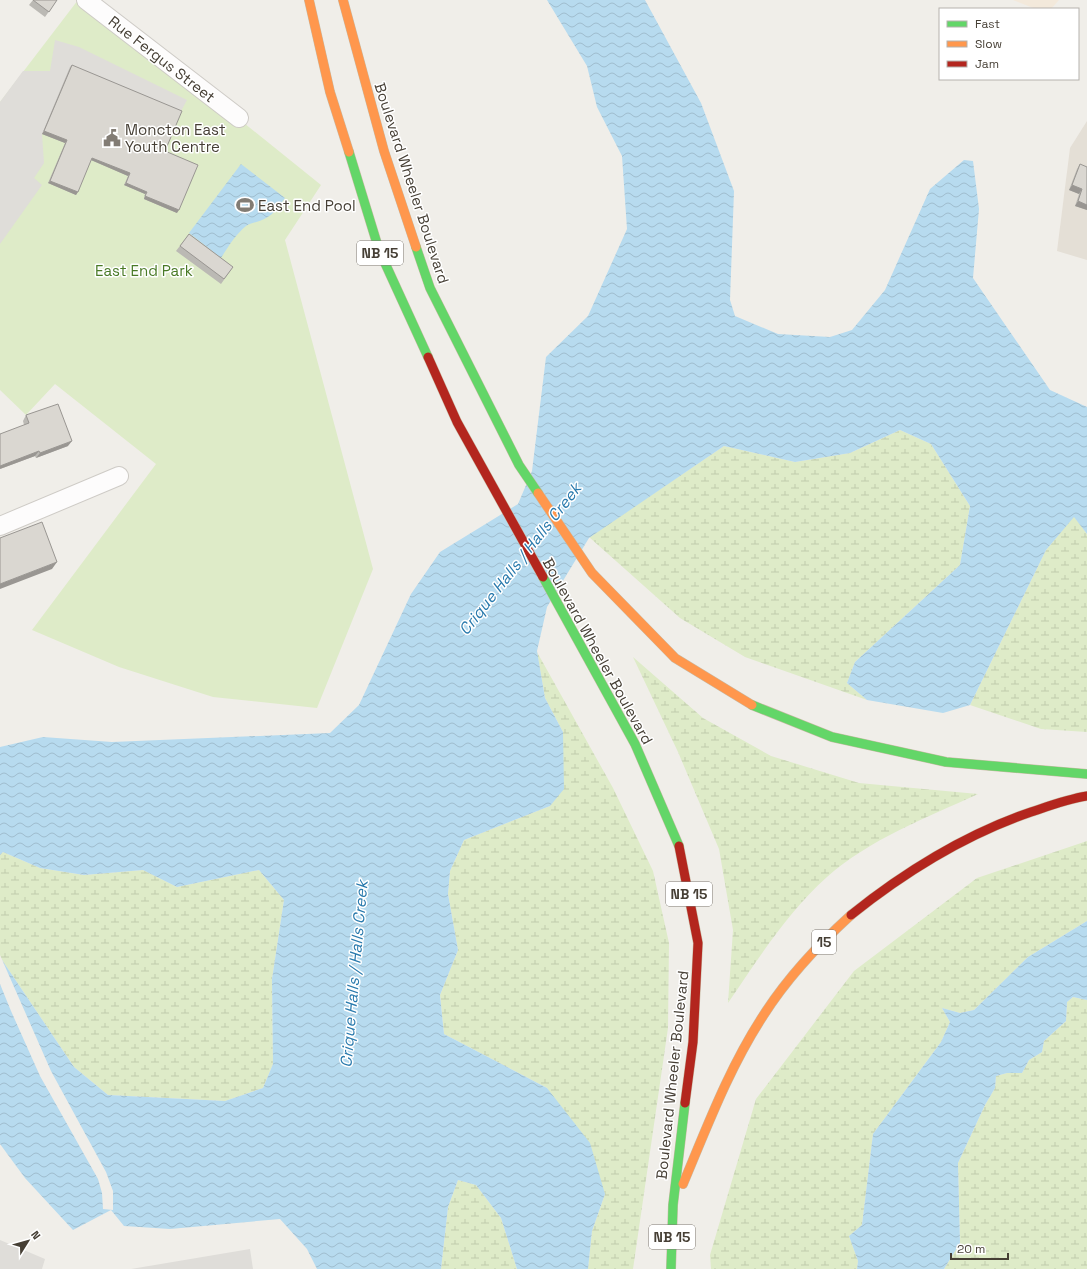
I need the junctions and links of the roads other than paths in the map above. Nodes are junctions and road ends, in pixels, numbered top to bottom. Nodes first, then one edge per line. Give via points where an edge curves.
1 (86, 0) edge
2 (309, 0) edge
3 (343, 0) edge
4 (239, 118) dead end
5 (118, 476) dead end
6 (0, 526) edge
7 (1087, 774) edge
8 (1087, 796) edge
9 (673, 1205) junction
10 (671, 1269) edge

1 - 4 street, Rue Fergus Street
2 - 9 highway, Boulevard Wheeler Boulevard / NB 15 via 330,92 379,250 457,422 635,744 678,840 698,943 693,1042
3 - 7 highway, Boulevard Wheeler Boulevard / NB 15 via 384,151 430,288 519,465 592,573 675,658 752,705 832,737 946,762
5 - 6 street
8 - 9 highway, 15 via 1018,815 958,841 902,875 850,915 804,962 764,1014 731,1072
9 - 10 highway, NB 15

